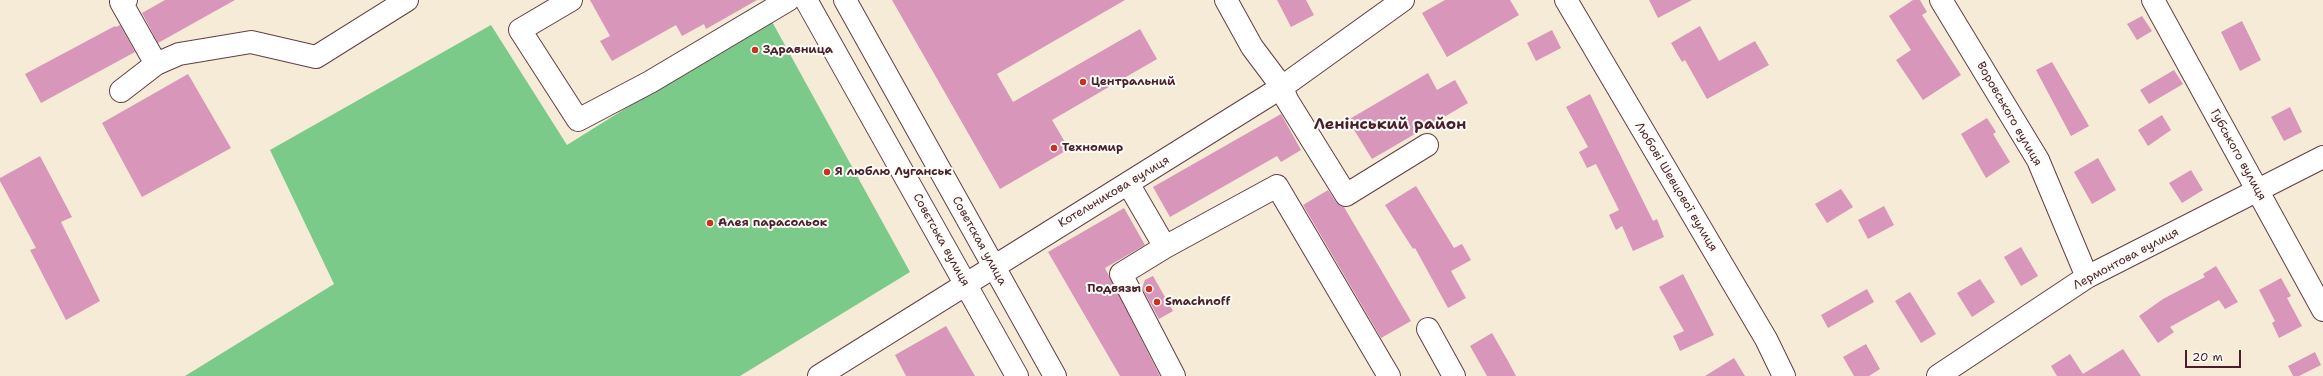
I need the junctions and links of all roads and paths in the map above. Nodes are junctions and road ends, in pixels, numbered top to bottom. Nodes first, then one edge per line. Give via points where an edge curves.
1 (126, 0) edge
2 (407, 0) edge
3 (571, 0) edge
4 (788, 0) edge
5 (806, 0) edge
6 (845, 0) edge
7 (1226, 0) edge
8 (1403, 0) edge
9 (1566, 0) edge
10 (1941, 0) edge
11 (2153, 0) edge
12 (156, 64) junction
13 (1282, 88) junction
14 (121, 92) dead end
15 (1427, 145) dead end
16 (2323, 157) edge
17 (1129, 185) junction
18 (2258, 191) junction
19 (1165, 247) junction
20 (994, 268) junction
21 (2087, 277) junction
22 (967, 285) junction
23 (2323, 310) edge
24 (1428, 329) dead end
25 (819, 376) edge
26 (1017, 376) edge
27 (1055, 376) edge
28 (1174, 376) edge
29 (1389, 376) edge
30 (1454, 376) edge
31 (1784, 376) edge
32 (1938, 376) edge

1 - 12 street via 121,2
2 - 12 street via 316,57 251,42 179,54
3 - 4 street via 520,30 578,120 650,82
5 - 22 street, Совєтська вулиця
6 - 20 street, Советская улица
7 - 13 street via 1252,48
8 - 13 street, Котельникова вулиця
9 - 31 street, Любові Шевцової вулиця via 1766,339
10 - 21 street, Воровського вулиця via 2038,160
11 - 18 street, Губського вулиця
12 - 14 street
13 - 15 street via 1346,195
13 - 17 street, Котельникова вулиця
16 - 18 street, Лермонтова вулиця
17 - 19 street
17 - 20 street, Котельникова вулиця via 1037,238
18 - 21 street, Лермонтова вулиця
18 - 23 street, Губського вулиця
19 - 28 street via 1121,274
19 - 29 street via 1277,186
20 - 22 street, Котельникова вулиця
20 - 27 street, Советская улица
21 - 32 street, Лермонтова вулиця
22 - 25 street, Котельникова вулиця
22 - 26 street, Совєтська вулиця
24 - 30 street

